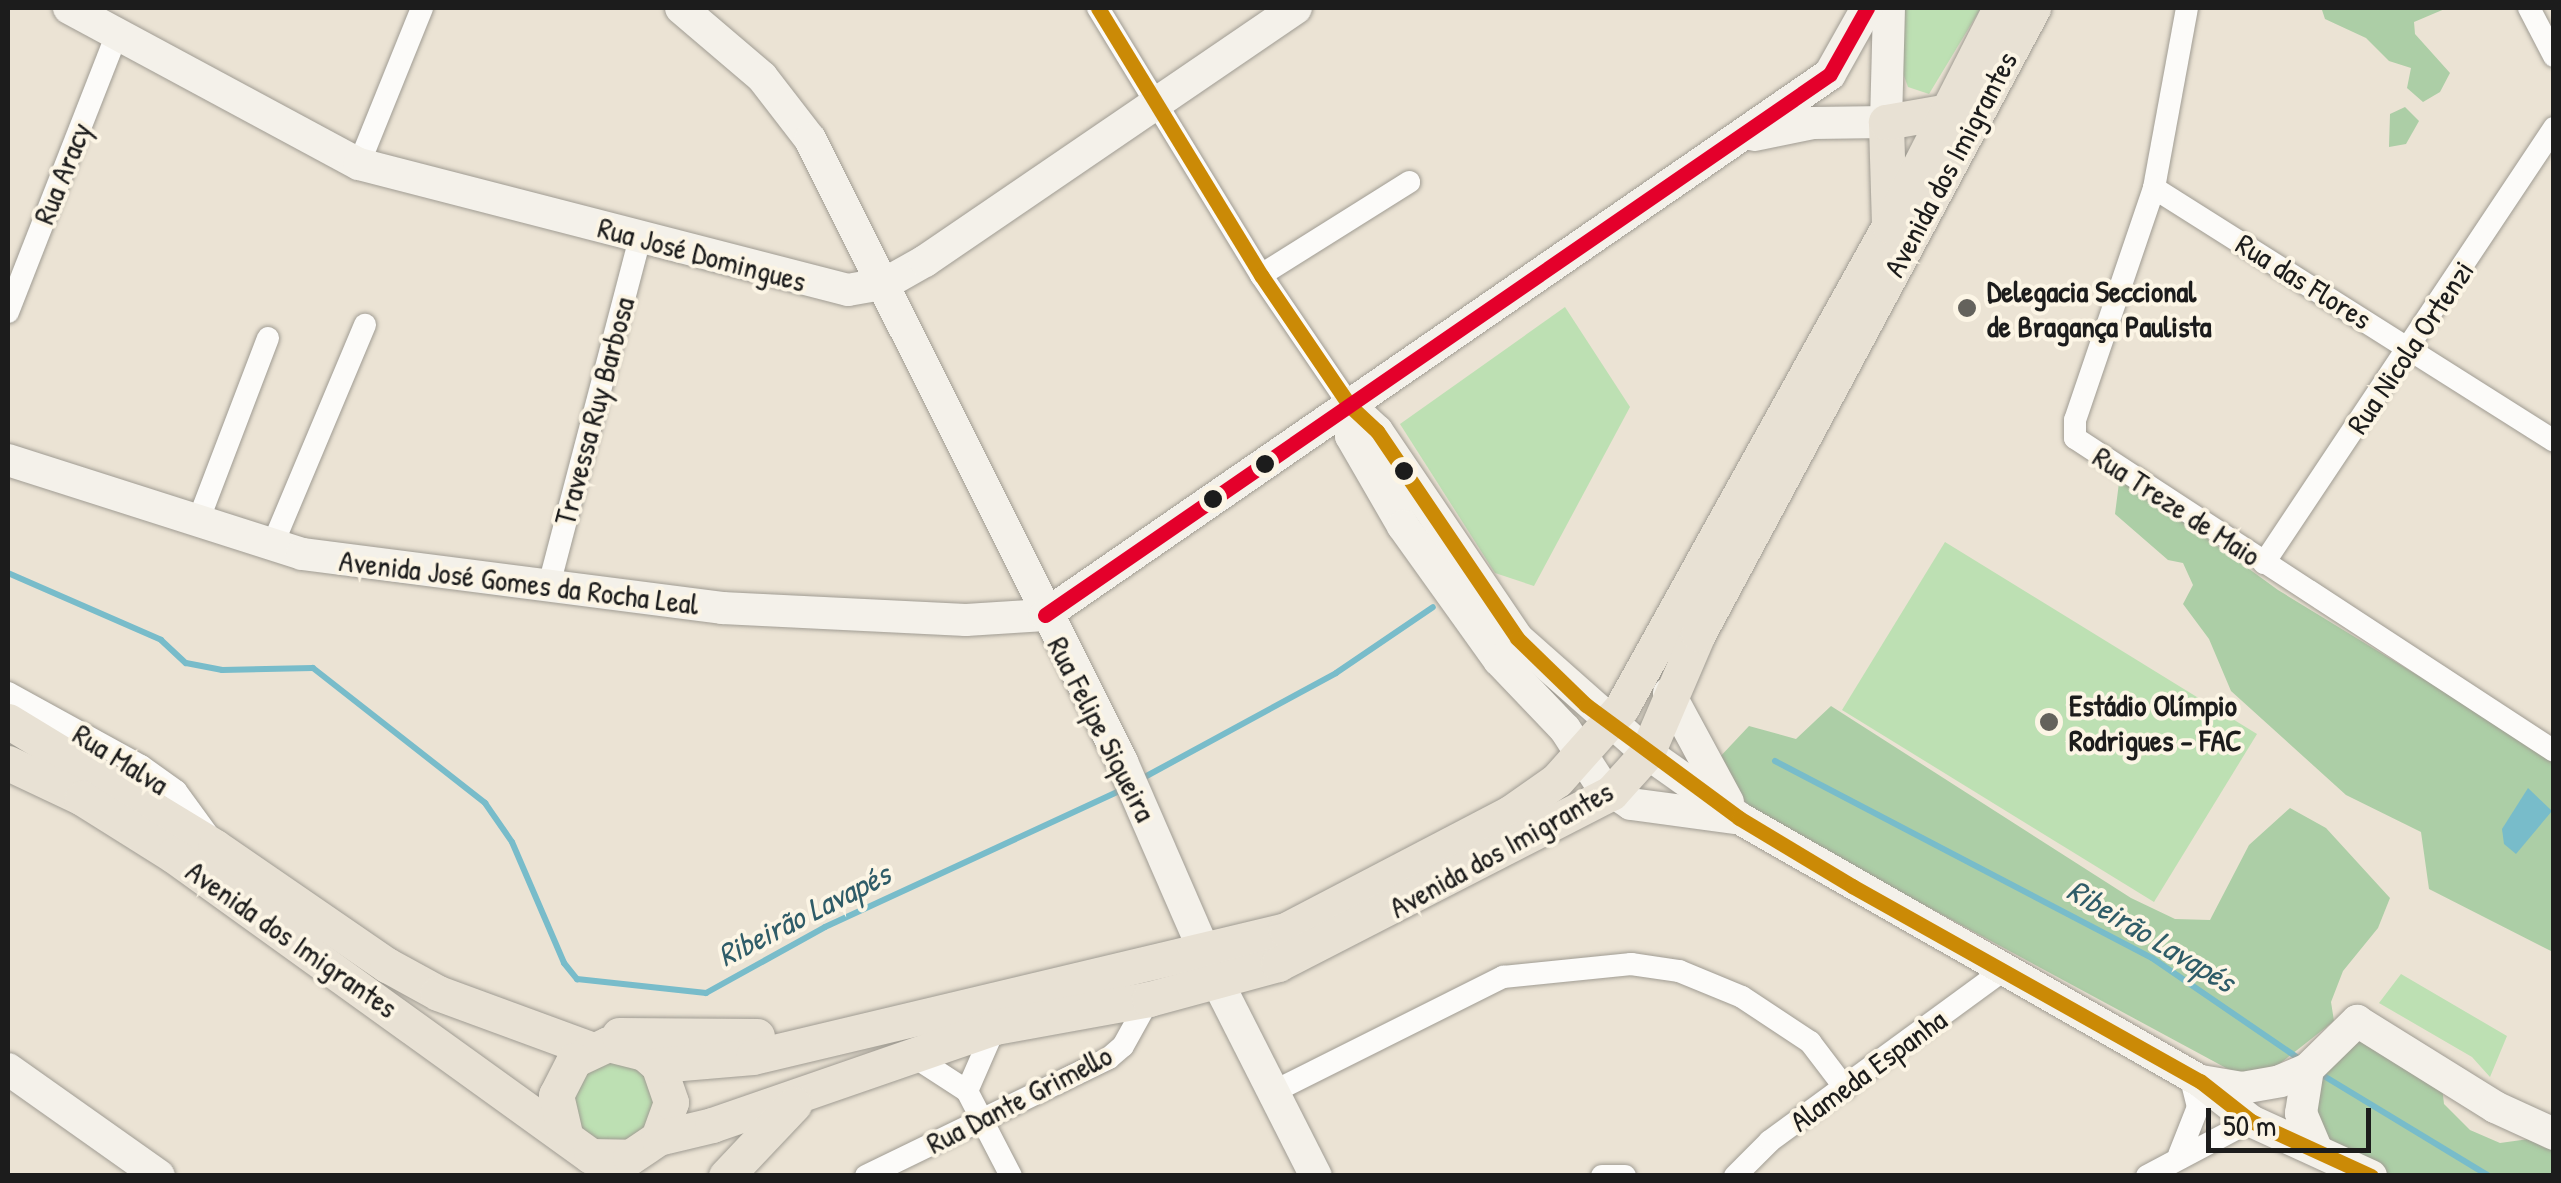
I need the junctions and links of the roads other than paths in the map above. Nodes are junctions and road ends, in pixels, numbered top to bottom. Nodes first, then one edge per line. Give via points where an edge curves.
1 (69, 8) edge
2 (422, 8) edge
3 (681, 8) edge
4 (1098, 8) edge
5 (1296, 8) edge
6 (1867, 8) edge
7 (1889, 8) edge
8 (2000, 8) edge
9 (2033, 8) edge
10 (2187, 8) edge
11 (2529, 8) edge
12 (118, 34) junction
13 (2554, 56) edge
14 (1156, 102) junction
15 (1963, 109) junction
16 (1886, 122) junction
17 (2554, 128) edge
18 (1739, 138) junction
19 (359, 164) junction
20 (1409, 182) dead end
21 (2154, 188) junction
22 (1889, 226) junction
23 (640, 237) junction
24 (1260, 276) junction
25 (886, 283) junction
26 (8, 309) edge
27 (364, 325) dead end
28 (268, 338) dead end
29 (2412, 348) junction
30 (1350, 406) junction
31 (2554, 441) edge
32 (8, 460) edge
33 (197, 524) junction
34 (272, 546) junction
35 (2264, 563) junction
36 (549, 584) junction
37 (1044, 615) junction
38 (8, 693) edge
39 (1670, 693) junction
40 (8, 721) edge
41 (1611, 724) junction
42 (2554, 751) edge
43 (1646, 752) junction
44 (1581, 758) junction
45 (8, 764) edge
46 (1611, 793) junction
47 (1739, 818) junction
48 (215, 846) junction
49 (1205, 947) junction
50 (2005, 969) junction
51 (1218, 983) junction
52 (1148, 999) junction
53 (995, 1027) junction
54 (550, 1030) junction
55 (833, 1034) junction
56 (590, 1049) junction
57 (910, 1054) junction
58 (658, 1066) junction
59 (2308, 1068) junction
60 (8, 1069) edge
61 (2195, 1078) junction
62 (822, 1084) junction
63 (1845, 1088) junction
64 (1277, 1090) junction
65 (966, 1091) junction
66 (982, 1116) junction
67 (2252, 1121) junction
68 (2554, 1134) edge
69 (570, 1139) junction
70 (2316, 1148) junction
71 (654, 1154) edge
72 (2179, 1155) junction
73 (159, 1176) edge
74 (596, 1176) edge
75 (726, 1176) edge
76 (866, 1176) edge
77 (1011, 1176) edge
78 (1316, 1176) edge
79 (1602, 1176) edge
80 (1625, 1176) edge
81 (1735, 1176) edge
82 (2148, 1176) edge
83 (2371, 1176) edge

1 - 12 street, Rua José Domingues
2 - 19 street
3 - 25 street, Rua Felipe Siqueira via 788,107
4 - 14 street
5 - 14 street, Rua José Domingues
6 - 18 street via 1842,63
7 - 16 street
8 - 15 main road, Avenida dos Imigrantes
9 - 15 main road, Avenida dos Imigrantes
10 - 21 street, Rua Treze de Maio
11 - 13 street
12 - 19 street, Rua José Domingues
12 - 26 street, Rua Aracy
14 - 24 street
14 - 25 street, Rua José Domingues
15 - 16 main road
15 - 22 main road, Avenida dos Imigrantes
15 - 39 main road, Avenida dos Imigrantes
16 - 18 street via 1813,123
16 - 22 main road
17 - 29 street, Rua Nicola Ortenzi
18 - 30 street
19 - 23 street, Rua José Domingues
20 - 24 street
21 - 29 street, Rua das Flores
21 - 35 street, Rua Treze de Maio via 2075,420 2076,438
22 - 41 main road, Avenida dos Imigrantes
23 - 25 street, Rua José Domingues via 848,290
23 - 36 street, Travessa Ruy Barbosa
24 - 30 street
25 - 37 street, Rua Felipe Siqueira
27 - 34 street
28 - 33 street
29 - 31 street, Rua das Flores
29 - 35 street, Rua Nicola Ortenzi
30 - 37 street
30 - 41 street via 1377,430 1517,638
30 - 44 street via 1351,436 1403,526 1499,660 1565,729
32 - 33 street, Avenida José Gomes da Rocha Leal
33 - 34 street, Avenida José Gomes da Rocha Leal
34 - 36 street, Avenida José Gomes da Rocha Leal
35 - 42 street, Rua Treze de Maio
36 - 37 street, Avenida José Gomes da Rocha Leal via 722,608 866,617
37 - 49 street, Rua Felipe Siqueira via 1122,762
38 - 48 street, Rua Malva via 142,766 196,812
39 - 43 main road, Avenida dos Imigrantes
39 - 47 street via 1681,725
40 - 48 main road, Avenida dos Imigrantes
41 - 43 street
41 - 44 main road, Avenida dos Imigrantes
43 - 46 main road, Avenida dos Imigrantes
43 - 47 street
44 - 46 street
44 - 49 main road, Avenida dos Imigrantes via 1510,813 1313,920
45 - 69 main road, Avenida dos Imigrantes via 82,798 173,855
46 - 47 street via 1631,804
46 - 51 main road, Avenida dos Imigrantes via 1378,916 1278,964
47 - 50 street
48 - 54 main road, Avenida dos Imigrantes via 421,984
49 - 51 street, Rua Felipe Siqueira
49 - 55 main road, Avenida dos Imigrantes
50 - 61 street
50 - 63 street, Alameda Espanha
51 - 52 main road, Avenida dos Imigrantes
51 - 64 street, Rua Felipe Siqueira
52 - 53 main road, Avenida dos Imigrantes
52 - 66 street, Rua Dante Grimello via 1123,1046 1109,1058
53 - 57 main road, Avenida dos Imigrantes
53 - 65 street
54 - 55 main road via 690,1040
54 - 56 main road
55 - 58 main road via 753,1057
56 - 58 main road via 627,1046
56 - 69 main road via 562,1076 556,1095
57 - 62 main road, Avenida dos Imigrantes
57 - 65 street
58 - 71 main road via 671,1102
59 - 61 street via 2242,1088
59 - 68 street via 2357,1022 2495,1108
59 - 70 street via 2301,1112
60 - 73 street
61 - 67 street
61 - 72 street via 2198,1107
62 - 71 main road, Avenida dos Imigrantes
62 - 75 main road via 760,1133
63 - 64 street via 1810,1042 1742,997 1678,971 1578,966 1504,977
63 - 81 street, Alameda Espanha via 1770,1141
64 - 78 street, Rua Felipe Siqueira
65 - 66 street
66 - 76 street, Rua Dante Grimello
66 - 77 street
67 - 70 street
67 - 72 street
69 - 71 main road, Avenida dos Imigrantes via 610,1160
69 - 74 main road
70 - 83 street
72 - 82 street
79 - 80 street

